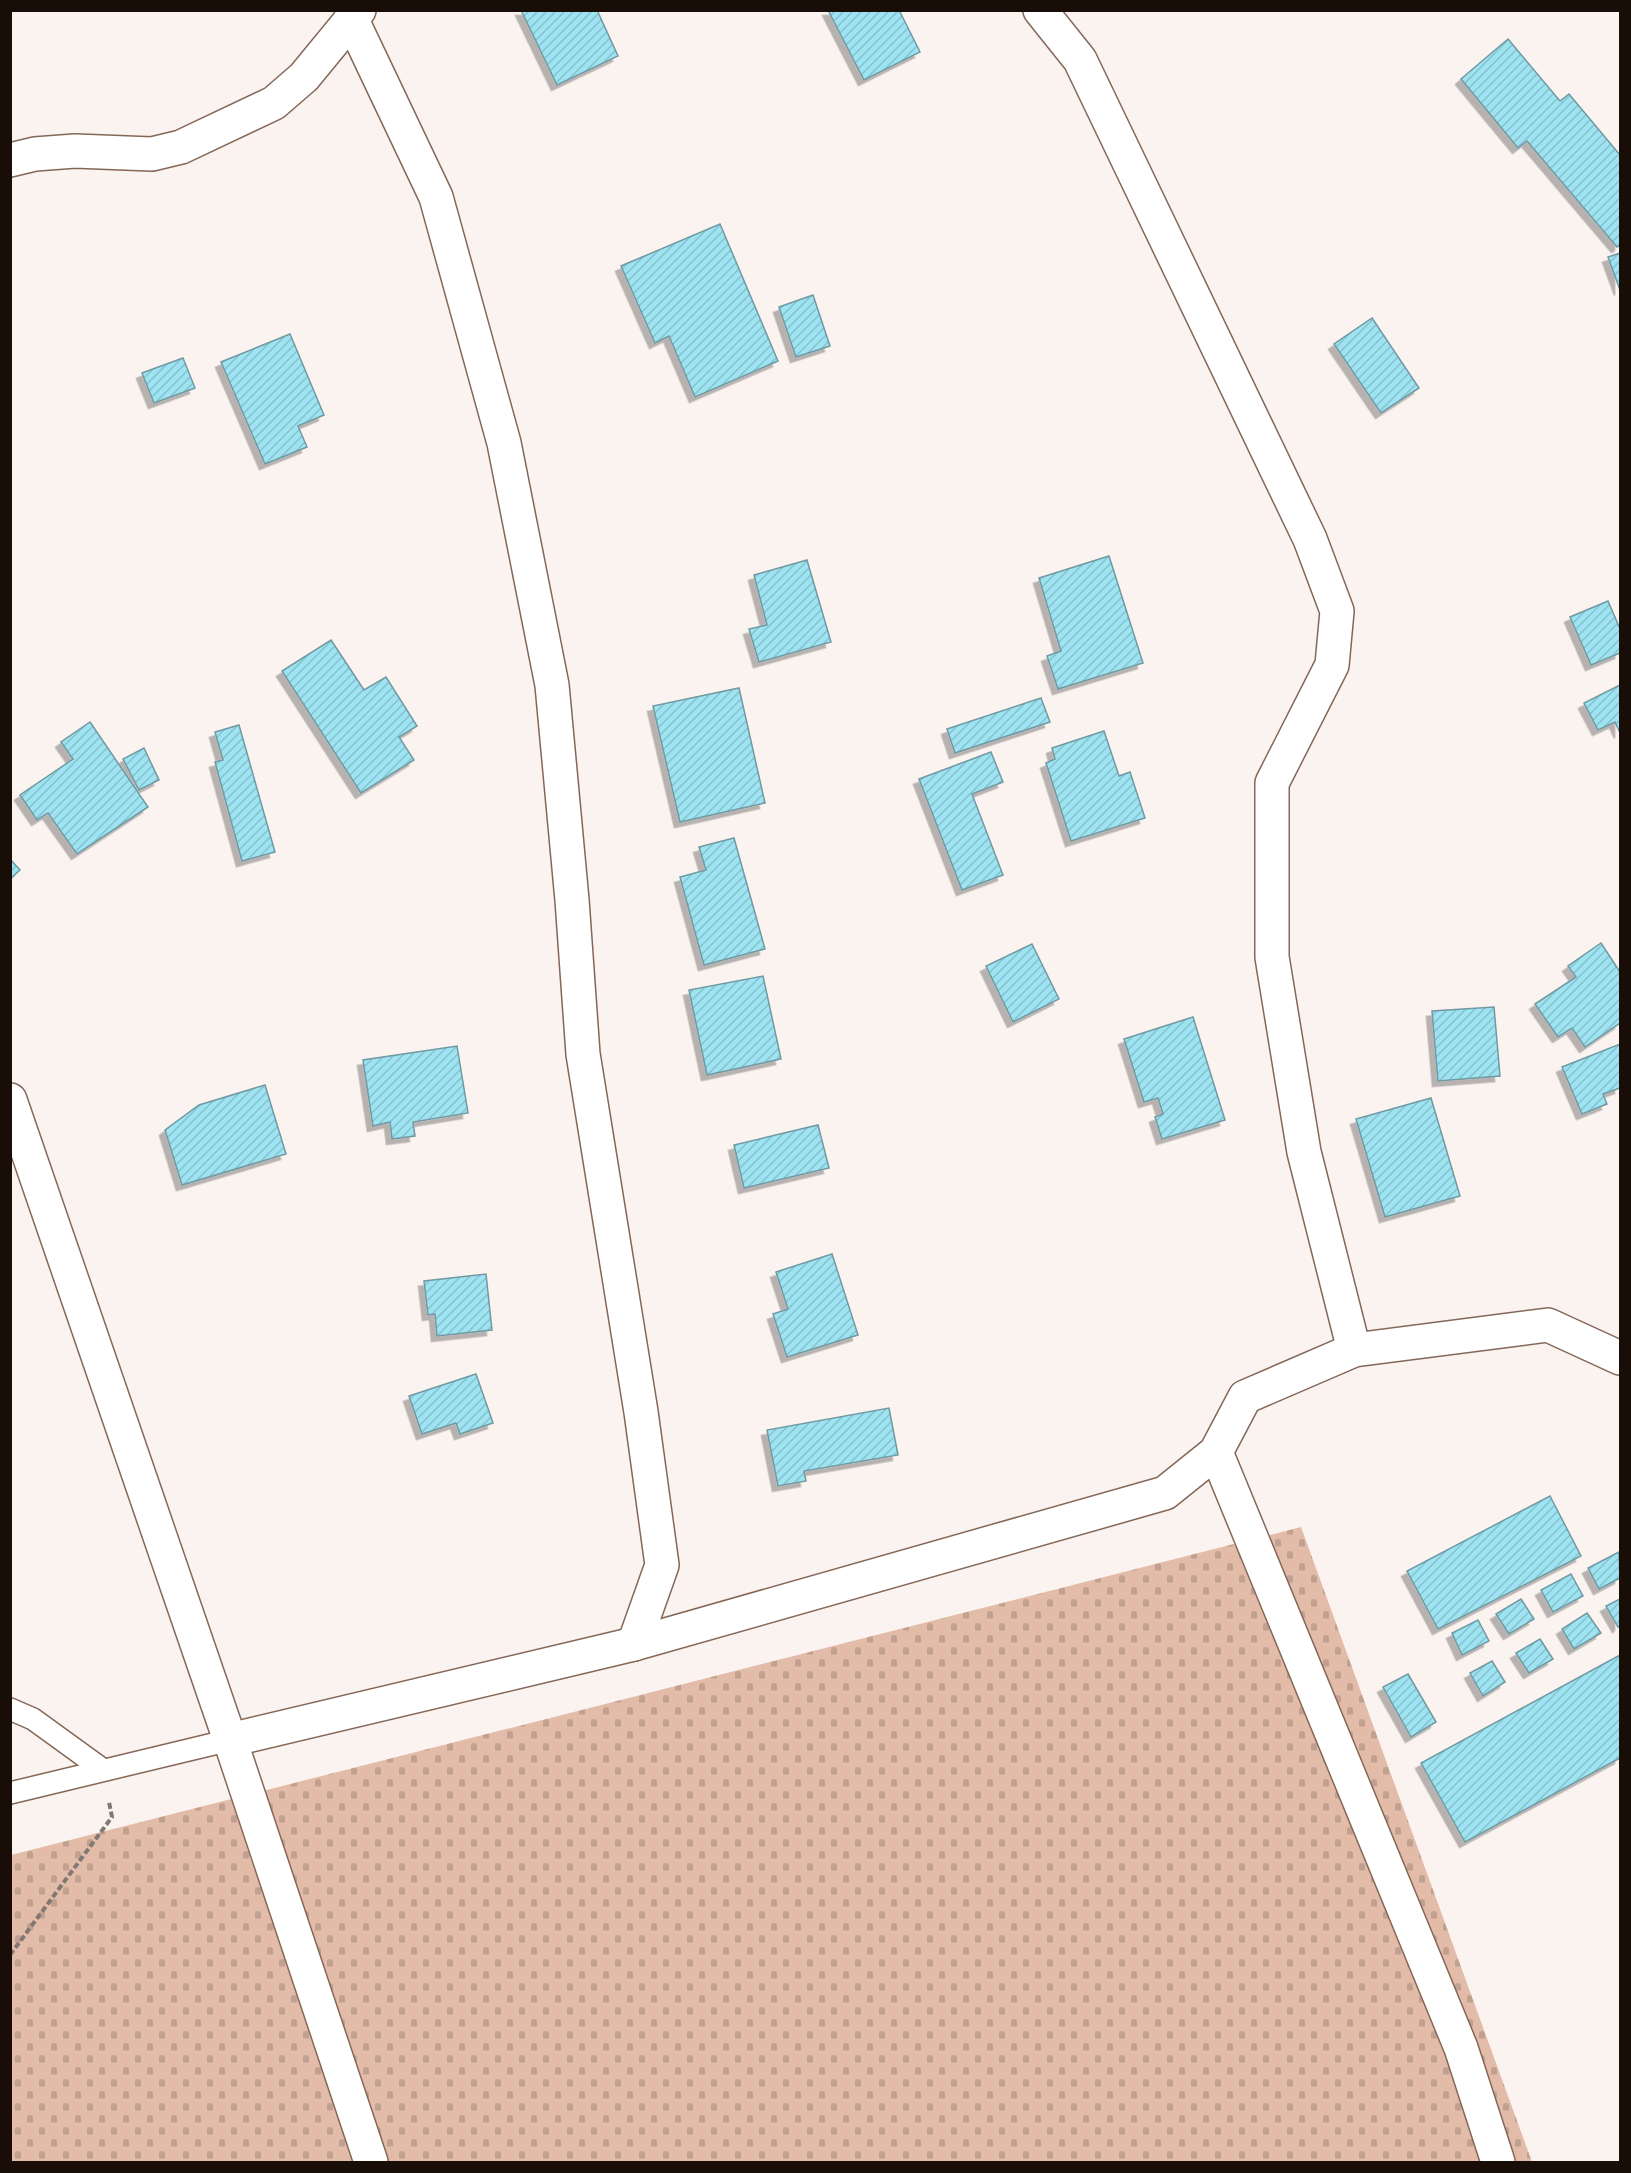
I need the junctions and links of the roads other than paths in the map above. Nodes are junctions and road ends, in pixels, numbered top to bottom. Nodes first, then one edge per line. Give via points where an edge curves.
1 (1040, 10) edge
2 (355, 14) edge
3 (10, 160) edge
4 (10, 1100) edge
5 (1354, 1350) junction
6 (1620, 1358) edge
7 (1216, 1452) junction
8 (634, 1644) junction
9 (10, 1709) edge
10 (230, 1740) junction
11 (102, 1769) junction
12 (10, 1793) edge
13 (371, 2163) edge
14 (1498, 2163) edge

1 - 5 street via 1080,60 1310,539 1337,611 1332,665 1272,783 1272,957 1304,1152
2 - 3 street via 304,77 274,103 182,147 152,154 75,151
2 - 8 street via 436,197 504,443 552,685 583,1054 662,1565
4 - 10 street
5 - 6 street via 1548,1325
5 - 7 street via 1245,1397
7 - 8 street via 1165,1493
7 - 14 street via 1461,2048
8 - 10 street
9 - 11 lane via 33,1719
10 - 11 lane
10 - 13 street
11 - 12 lane

